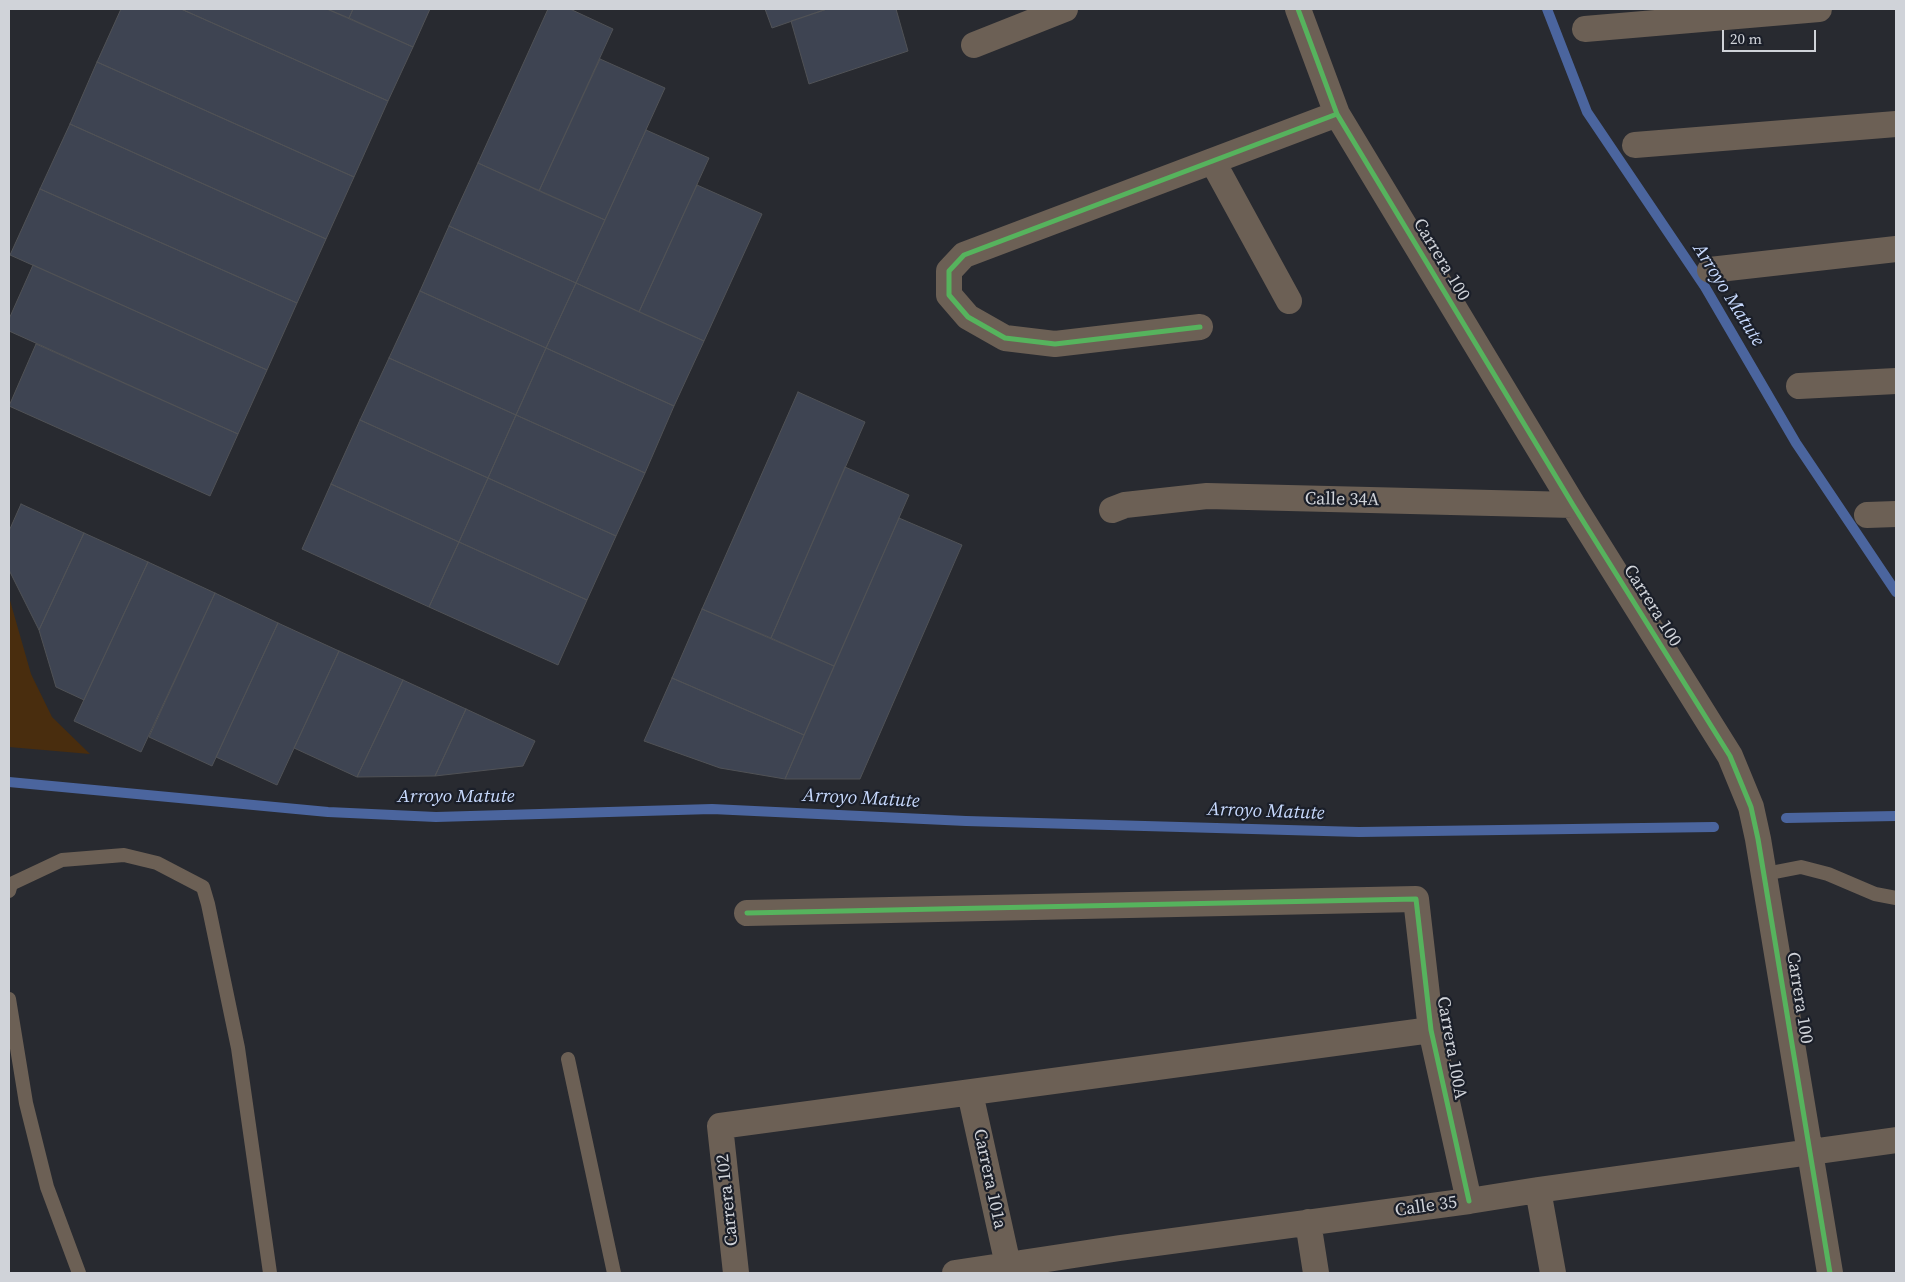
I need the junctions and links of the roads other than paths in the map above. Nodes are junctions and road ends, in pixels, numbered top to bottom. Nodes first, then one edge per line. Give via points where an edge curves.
1 (1065, 9) edge
2 (1298, 9) edge
3 (1819, 9) edge
4 (1585, 29) dead end
5 (974, 45) dead end
6 (1337, 114) junction
7 (1896, 124) edge
8 (1635, 145) dead end
9 (1213, 162) junction
10 (1896, 249) edge
11 (1710, 270) dead end
12 (1289, 301) dead end
13 (1200, 327) dead end
14 (1896, 381) edge
15 (1799, 386) dead end
16 (1573, 505) junction
17 (1112, 510) dead end
18 (1896, 514) edge
19 (1867, 515) dead end
20 (1765, 874) junction
21 (9, 890) edge
22 (1896, 898) edge
23 (746, 913) dead end
24 (9, 999) edge
25 (1431, 1030) junction
26 (568, 1059) dead end
27 (970, 1093) junction
28 (1896, 1140) edge
29 (1809, 1152) junction
30 (1538, 1190) junction
31 (1469, 1201) junction
32 (1308, 1222) junction
33 (1008, 1265) junction
34 (1060, 1265) edge
35 (79, 1273) edge
36 (270, 1273) edge
37 (614, 1273) edge
38 (736, 1273) edge
39 (955, 1273) edge
40 (1316, 1273) edge
41 (1553, 1273) edge
42 (1830, 1273) edge

1 - 5 street
2 - 6 street, Carrera 100
3 - 4 street
6 - 9 street
6 - 16 street, Carrera 100
7 - 8 street
9 - 12 street
9 - 13 street via 964,256 949,270 950,295 968,318 1005,338 1055,344
10 - 11 street
14 - 15 street
16 - 17 street, Calle 34A via 1207,496
16 - 20 street, Carrera 100 via 1730,756 1750,807
18 - 19 street
20 - 22 lane via 1801,868
20 - 29 street, Carrera 100
21 - 36 lane via 11,884 62,860 124,855 157,863 202,887 238,1048
23 - 25 street, Carrera 100A via 1416,899
24 - 35 lane via 26,1103 47,1187
25 - 27 street
25 - 31 street, Carrera 100A
26 - 37 lane
27 - 33 street, Carrera 101a
27 - 38 street, Carrera 102 via 720,1126
28 - 29 street, Calle 35
29 - 30 street, Calle 35
29 - 42 street, Carrera 100
30 - 31 street, Calle 35
30 - 41 street
31 - 32 street, Calle 35
32 - 34 street, Calle 35
32 - 40 street
33 - 34 street, Calle 35
33 - 39 street, Calle 35

